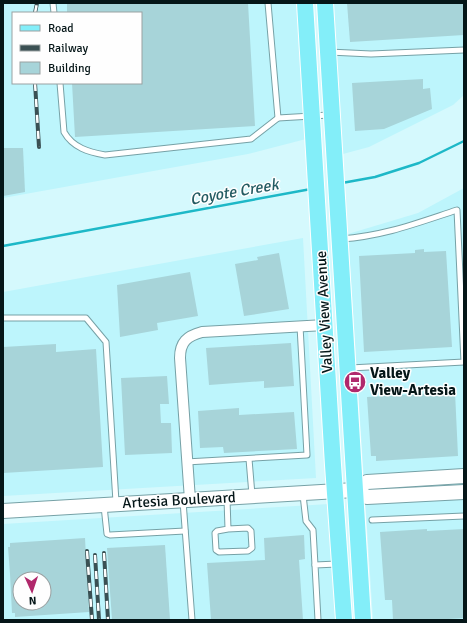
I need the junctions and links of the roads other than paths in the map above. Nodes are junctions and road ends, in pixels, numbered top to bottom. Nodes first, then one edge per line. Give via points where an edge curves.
1 (268, 3) edge
2 (305, 3) edge
3 (326, 3) edge
4 (464, 50) edge
5 (328, 52) junction
6 (60, 84) edge
7 (332, 114) junction
8 (312, 116) junction
9 (278, 118) junction
10 (339, 239) junction
11 (3, 318) edge
12 (325, 325) junction
13 (300, 326) junction
14 (464, 362) edge
15 (347, 368) junction
16 (464, 370) edge
17 (249, 459) junction
18 (186, 462) junction
19 (464, 476) edge
20 (355, 490) junction
21 (335, 491) junction
22 (464, 492) edge
23 (303, 493) junction
24 (252, 496) junction
25 (227, 498) junction
26 (186, 500) junction
27 (110, 504) junction
28 (3, 511) edge
29 (464, 516) edge
30 (372, 520) dead end
31 (228, 530) junction
32 (186, 531) junction
33 (340, 564) junction
34 (315, 565) junction
35 (192, 620) edge
36 (318, 620) edge
37 (344, 620) edge
38 (363, 620) edge

1 - 9 lane
2 - 8 main road, Valley View Avenue
3 - 5 main road, Valley View Avenue
4 - 5 lane via 371,54
5 - 7 main road, Valley View Avenue
6 - 9 lane via 64,132 75,145 91,153 105,155 251,139
7 - 8 lane
7 - 10 main road, Valley View Avenue
8 - 9 lane
8 - 12 main road, Valley View Avenue
10 - 14 lane via 364,238 393,232 457,210
10 - 15 main road, Valley View Avenue
11 - 27 lane via 86,318 106,342
12 - 13 street
12 - 21 main road, Valley View Avenue
13 - 17 lane via 307,455
13 - 18 street via 202,332 187,338 180,349
14 - 15 lane
14 - 16 lane
15 - 20 main road, Valley View Avenue
17 - 18 lane
17 - 24 lane
18 - 26 street
19 - 20 main road, Artesia Boulevard via 367,482
20 - 21 main road, Artesia Boulevard
20 - 22 main road, Artesia Boulevard via 367,497
20 - 38 main road, Valley View Avenue
21 - 23 main road, Artesia Boulevard
21 - 33 main road, Valley View Avenue
23 - 24 main road, Artesia Boulevard
23 - 34 lane via 306,521 313,530
24 - 25 main road, Artesia Boulevard
25 - 26 main road, Artesia Boulevard
25 - 31 lane
26 - 27 main road, Artesia Boulevard
26 - 32 lane
27 - 28 main road, Artesia Boulevard
27 - 32 lane via 107,534
29 - 30 lane
31 - 31 lane via 248,528 251,531 252,548 248,551 216,550 215,533 217,530
32 - 35 lane
33 - 34 lane
33 - 37 main road, Valley View Avenue
34 - 36 lane

